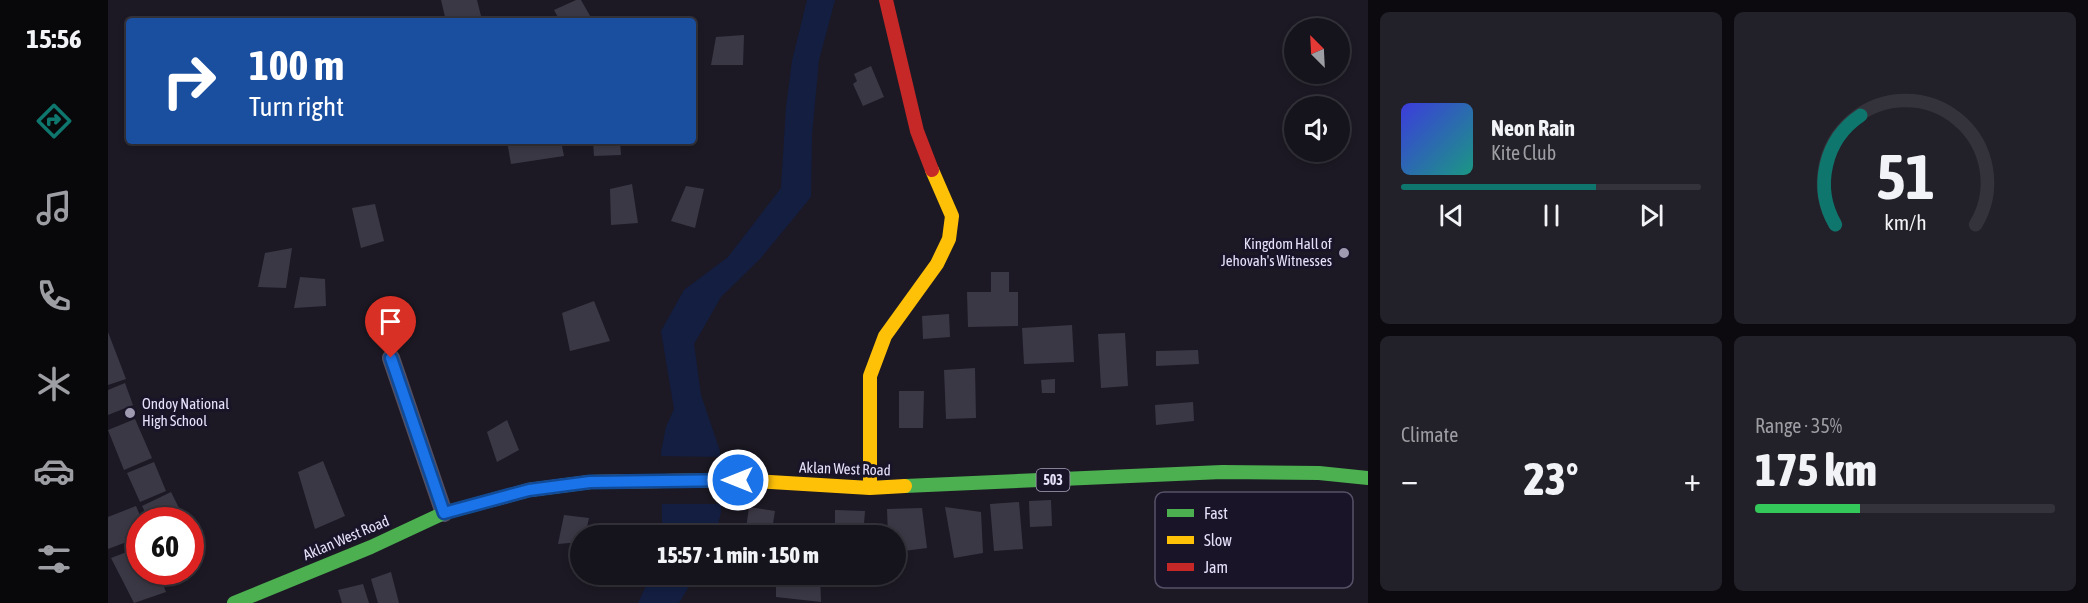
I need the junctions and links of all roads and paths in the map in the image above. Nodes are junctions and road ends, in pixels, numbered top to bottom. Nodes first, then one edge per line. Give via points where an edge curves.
1 (886, 0) edge
2 (391, 358) dead end
3 (1368, 478) edge
4 (870, 488) junction
5 (444, 513) junction
6 (234, 603) edge

1 - 4 main road via 917,131 952,216 949,239 937,264 885,336 870,376
2 - 5 street
3 - 4 main road, Aklan West Road / 503 via 1222,472
4 - 5 main road, Aklan West Road / 503 via 738,480 590,482 529,490
5 - 6 main road, Aklan West Road / 503

